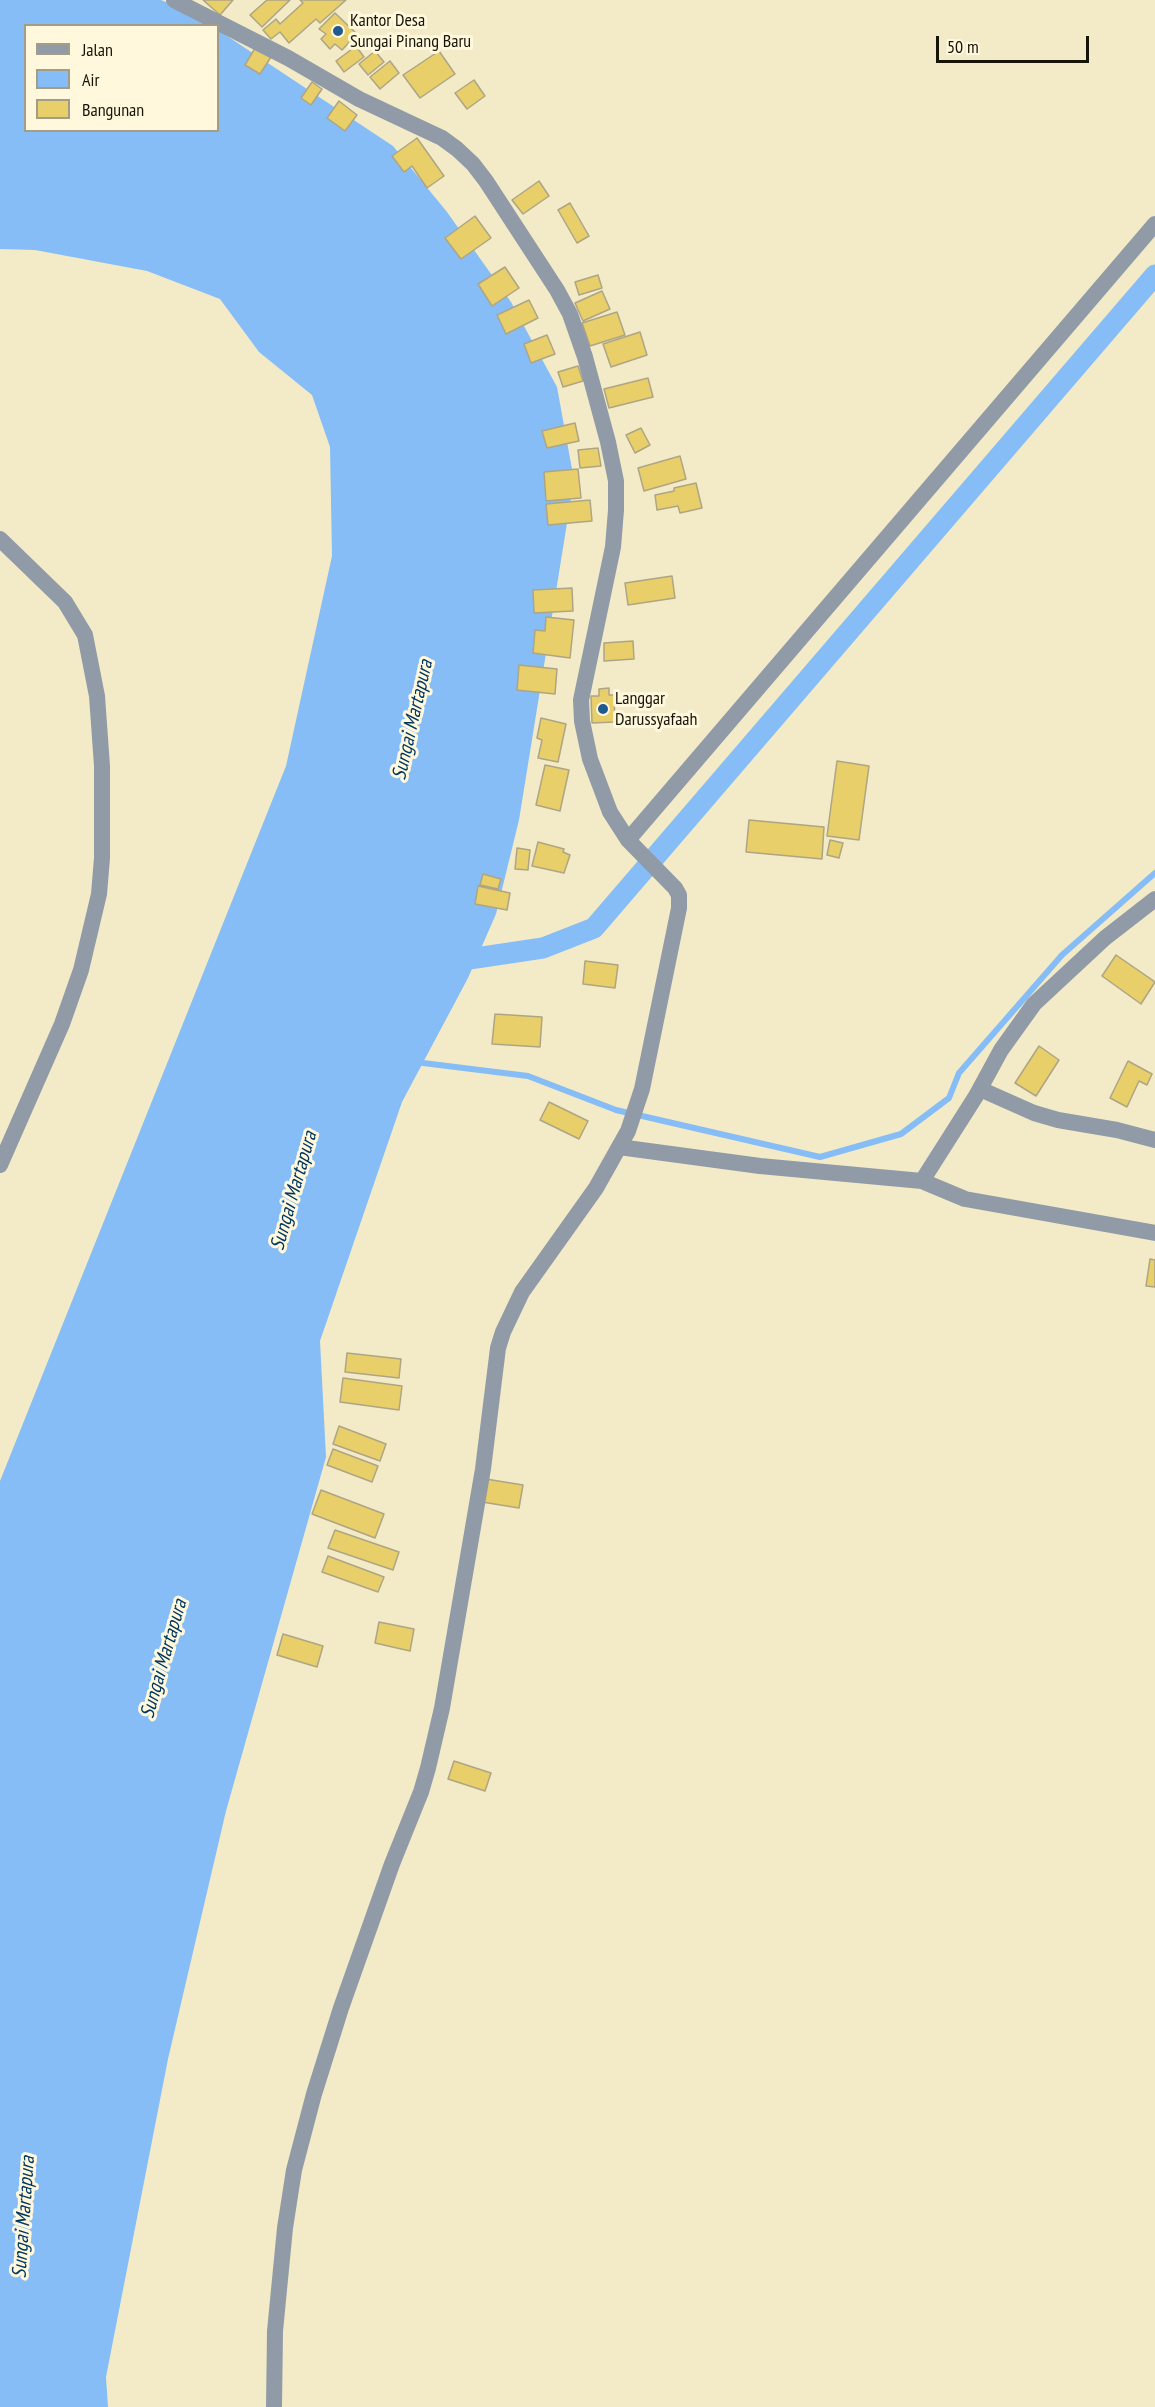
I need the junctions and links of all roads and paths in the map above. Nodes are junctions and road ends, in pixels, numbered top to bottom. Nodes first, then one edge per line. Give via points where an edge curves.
1 (174, 0) edge
2 (1155, 224) edge
3 (0, 540) edge
4 (631, 843) junction
5 (1155, 899) edge
6 (978, 1092) junction
7 (1155, 1140) edge
8 (619, 1147) junction
9 (0, 1165) edge
10 (922, 1181) junction
11 (1155, 1233) edge
12 (274, 2407) edge

1 - 4 street via 457,149 486,181 557,290 585,357 616,481 613,547 580,711 603,797
2 - 4 street
3 - 9 street via 65,602 85,636 97,696 102,766 99,894 81,969 62,1024
4 - 8 street via 675,888 679,908 642,1089
5 - 6 street via 1105,938 1034,1004 1001,1050
6 - 7 street via 1050,1118
6 - 10 street
8 - 10 street via 760,1166
8 - 12 street via 596,1188 522,1292 498,1348 479,1492 428,1768 341,2008 294,2170 275,2331
10 - 11 street via 965,1199

